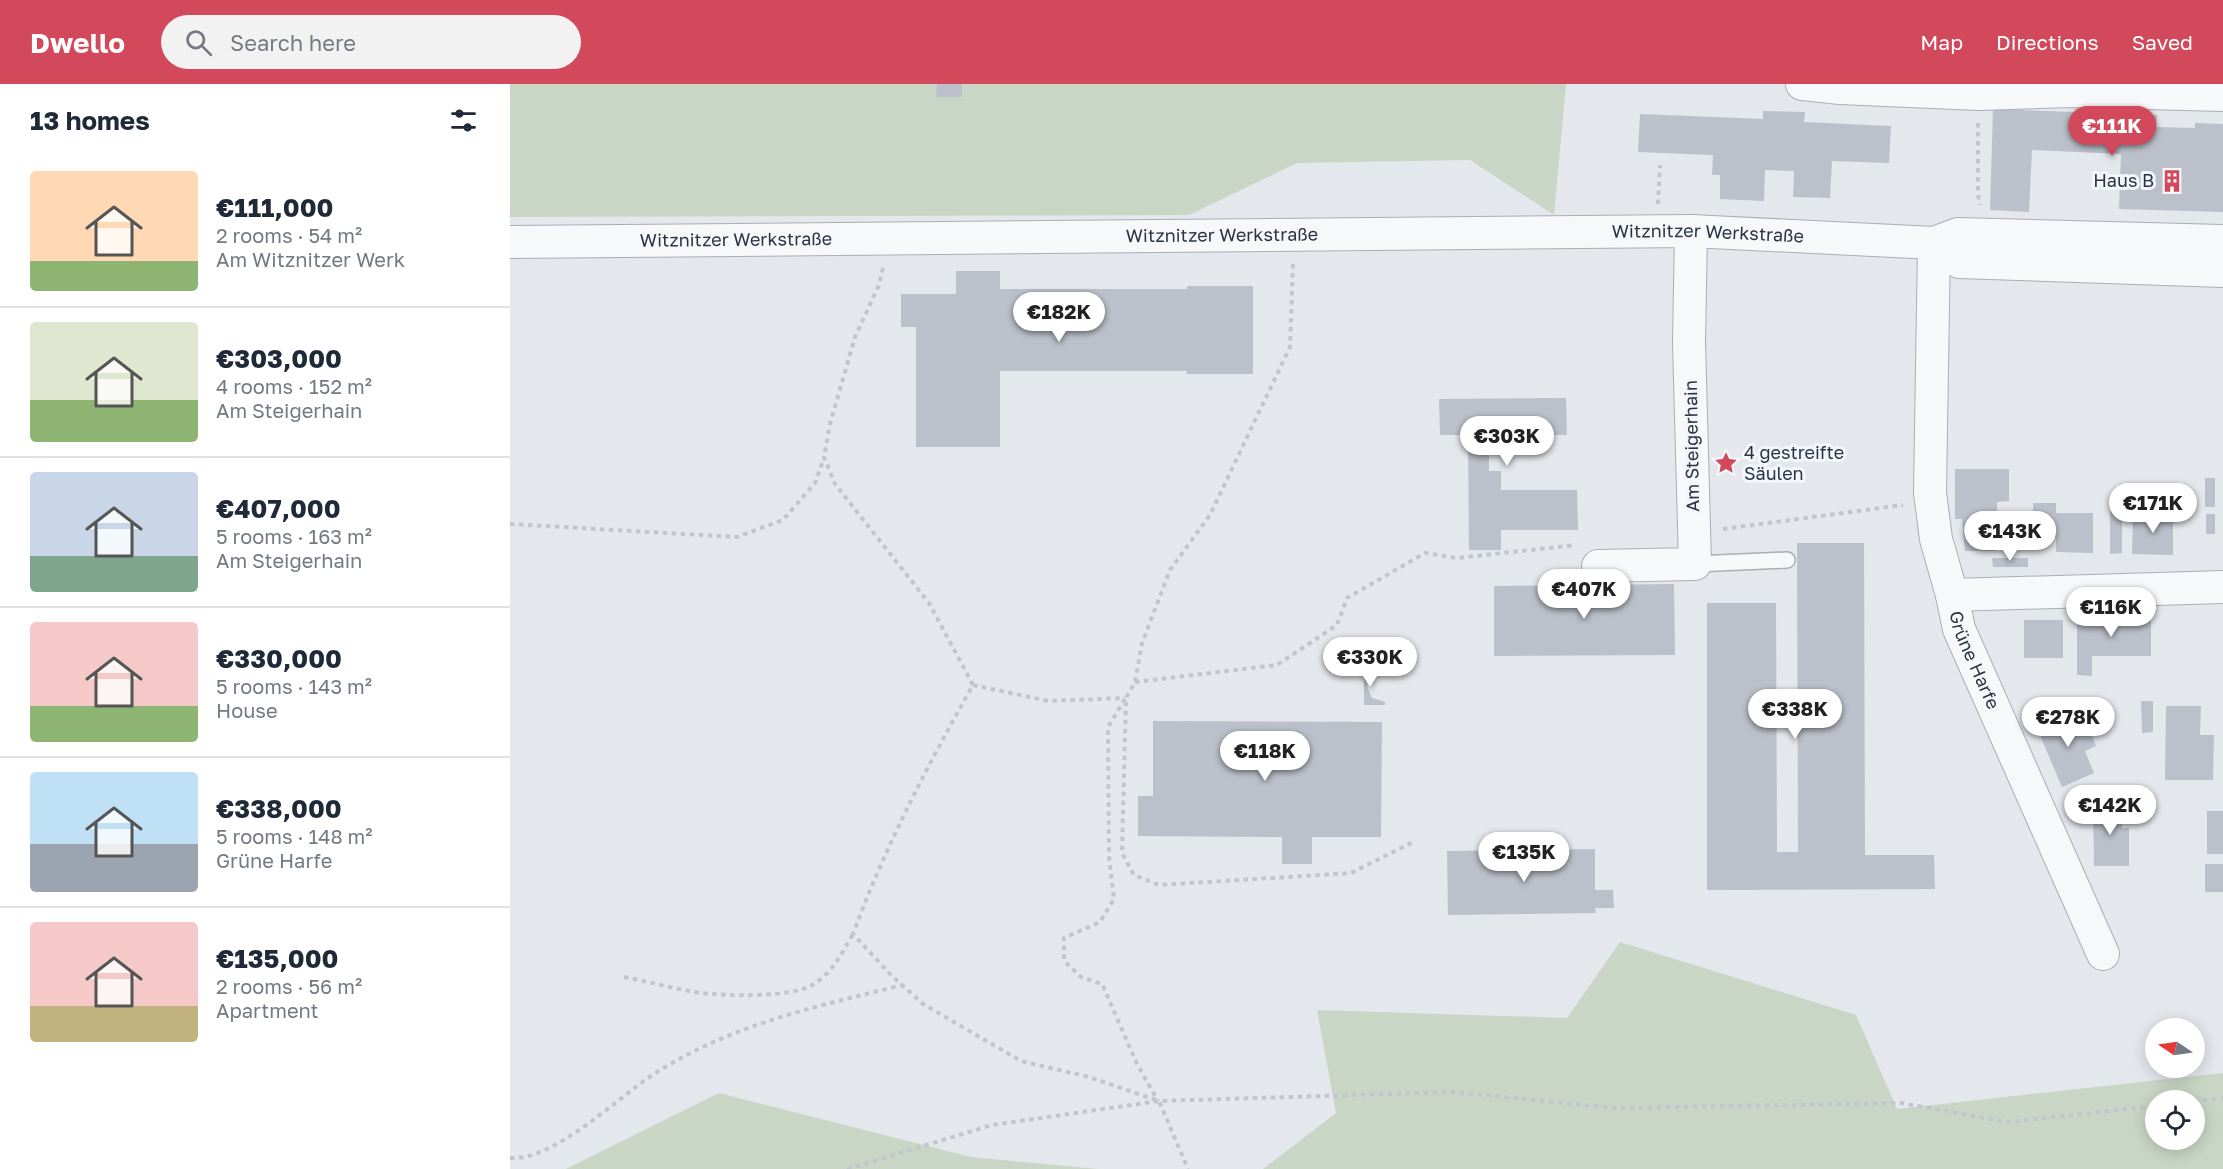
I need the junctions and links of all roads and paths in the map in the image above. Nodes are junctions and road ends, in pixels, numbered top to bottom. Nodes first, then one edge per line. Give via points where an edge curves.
1 (1802, 84) edge
2 (1979, 94) junction
3 (2223, 95) edge
4 (1660, 165) dead end
5 (1978, 194) dead end
6 (1656, 231) junction
7 (1690, 231) junction
8 (1294, 236) junction
9 (889, 238) junction
10 (2223, 241) edge
11 (510, 242) edge
12 (1934, 243) junction
13 (2223, 272) edge
14 (824, 457) junction
15 (1913, 504) dead end
16 (510, 524) edge
17 (1694, 548) junction
18 (1593, 555) joint
19 (1787, 560) dead end
20 (2223, 587) edge
21 (1952, 595) junction
22 (1135, 682) junction
23 (972, 686) junction
24 (1126, 698) junction
25 (1415, 841) dead end
26 (853, 934) junction
27 (2103, 954) dead end
28 (624, 977) dead end
29 (902, 985) junction
30 (2223, 1098) edge
31 (2205, 1100) edge
32 (1159, 1101) junction
33 (2145, 1107) edge
34 (510, 1158) edge
35 (847, 1169) edge
36 (1188, 1169) edge

1 - 2 street
2 - 3 street via 2068,91
2 - 5 path
4 - 6 path
6 - 7 street, Witznitzer Werkstraße
6 - 8 street, Witznitzer Werkstraße
7 - 12 street, Witznitzer Werkstraße
7 - 17 street, Am Steigerhain
8 - 9 street, Witznitzer Werkstraße
8 - 22 path via 1290,346 1210,515 1170,570 1142,643
9 - 11 street, Witznitzer Werkstraße
9 - 14 path via 879,285 855,338
10 - 12 street, Witznitzer Werkstraße via 1958,234
12 - 13 street via 1959,262
12 - 21 street, Grüne Harfe via 1930,494 1936,539
14 - 16 path via 815,483 783,520 737,537
14 - 23 path via 835,484 929,603
15 - 17 path
17 - 18 street
17 - 19 lane
18 - 22 path via 1457,558 1425,553 1347,598 1337,625 1277,665
20 - 21 street, Grüne Harfe
21 - 27 street, Grüne Harfe via 1963,638
22 - 24 path
23 - 24 path via 1048,701
23 - 26 path via 887,847
24 - 25 path via 1122,853 1134,875 1160,885 1351,873
24 - 32 path via 1108,727 1109,857 1114,899 1100,922 1064,938 1064,961 1081,977 1102,984 1137,1064
26 - 28 path via 833,969 814,985 795,992 702,993
26 - 29 path
29 - 32 path via 923,1004 1021,1061 1089,1077
29 - 34 path via 777,1017 704,1045 653,1075 561,1143 519,1159
30 - 31 path
32 - 33 path via 1454,1092 1614,1108 1901,1103 2007,1122
32 - 35 path via 992,1125
32 - 36 path

